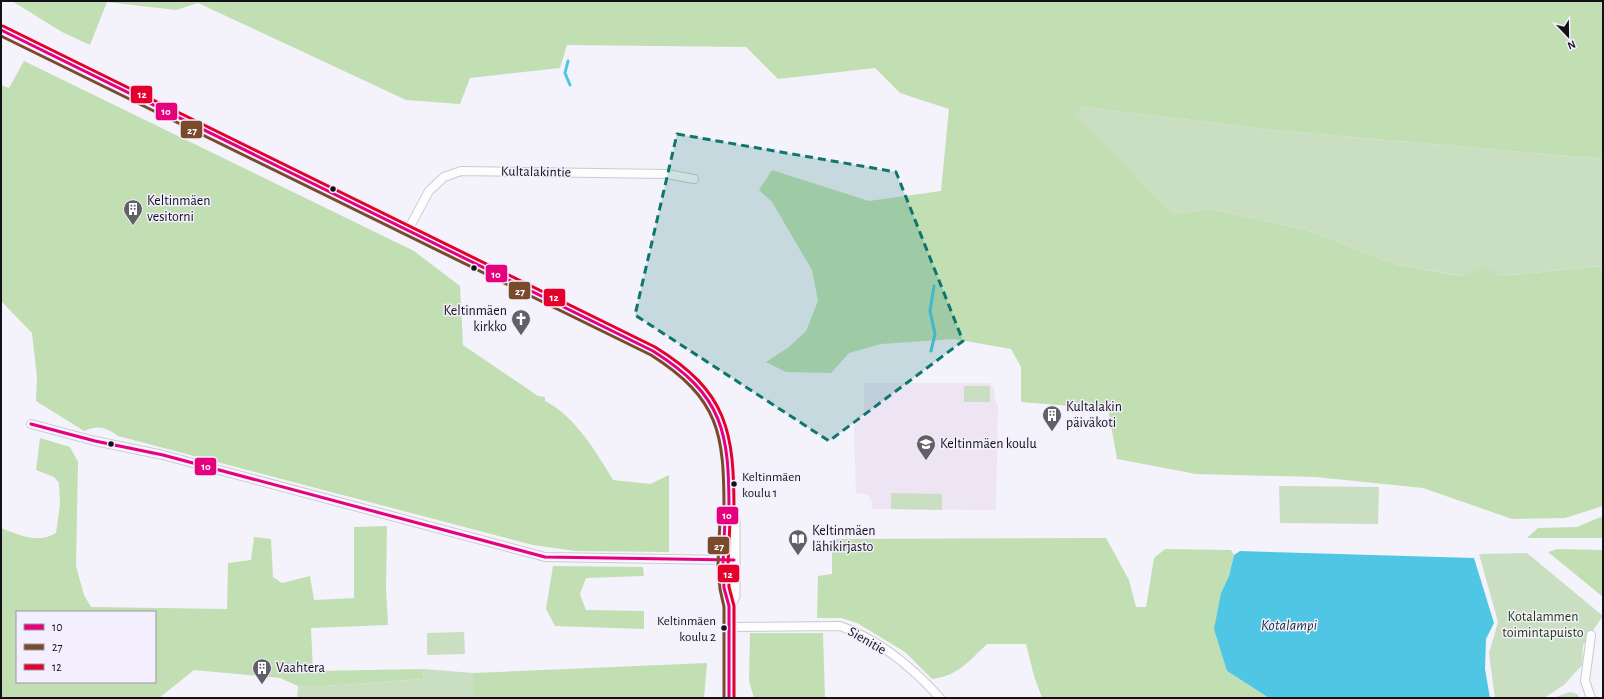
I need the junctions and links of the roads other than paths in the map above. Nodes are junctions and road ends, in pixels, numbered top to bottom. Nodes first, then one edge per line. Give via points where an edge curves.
1 (1, 30) edge
2 (694, 179) dead end
3 (408, 230) junction
4 (31, 424) dead end
5 (729, 560) junction
6 (730, 627) junction
7 (1591, 635) dead end
8 (730, 698) edge
9 (940, 698) edge
10 (1591, 698) edge

1 - 3 main road
2 - 3 street, Kultalakintie via 667,174 461,171 444,177 429,191
3 - 5 main road via 653,351 680,368 699,388 721,426 727,450 730,512 734,521
4 - 5 street via 163,455 544,557
5 - 6 main road via 734,596 729,606
6 - 8 main road
6 - 9 street, Sienitie via 840,626 857,632 877,644 919,676
7 - 10 street via 1585,681

